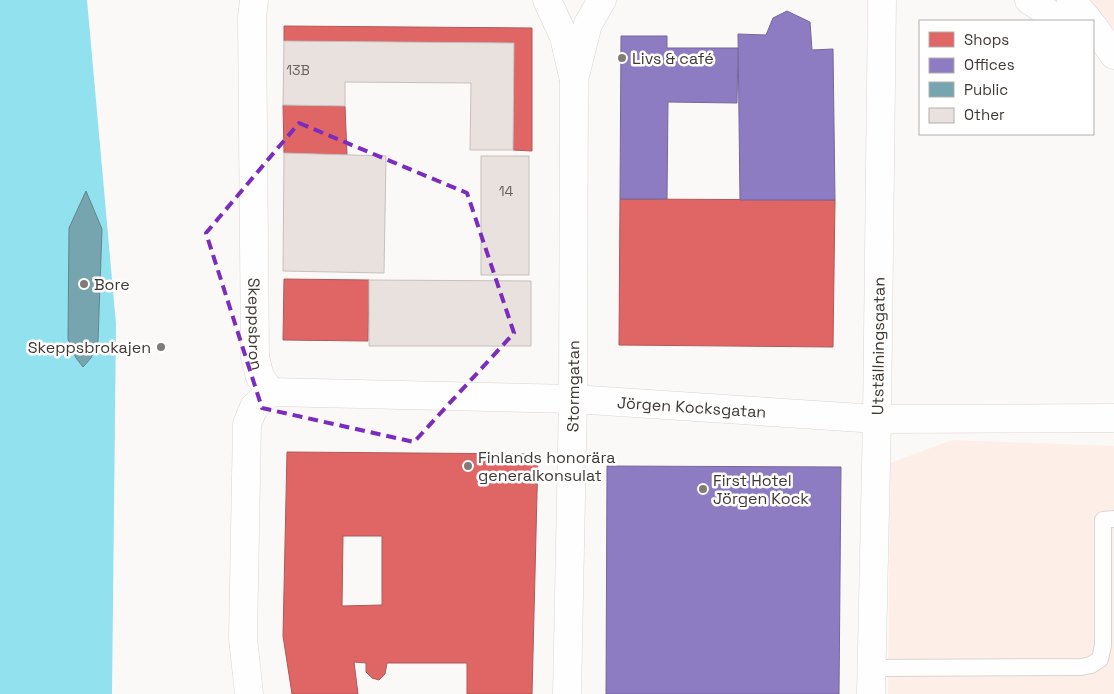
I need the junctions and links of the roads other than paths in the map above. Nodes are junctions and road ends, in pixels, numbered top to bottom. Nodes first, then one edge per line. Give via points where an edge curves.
1 (254, 0) edge
2 (547, 0) edge
3 (602, 0) edge
4 (882, 0) edge
5 (1029, 0) edge
6 (1071, 0) edge
7 (1059, 20) edge
8 (1088, 20) edge
9 (1094, 27) edge
10 (1094, 46) edge
11 (1114, 55) edge
12 (1114, 60) edge
13 (574, 80) junction
14 (271, 392) junction
15 (573, 399) junction
16 (1114, 418) edge
17 (877, 419) junction
18 (1114, 519) edge
19 (872, 681) edge
20 (249, 694) edge
21 (567, 694) edge

1 - 14 street, Skeppsbron via 254,357 260,377
2 - 13 street, Stormgatan via 564,37
3 - 13 street, Stormgatan via 588,24
4 - 17 street, Utställningsgatan
5 - 7 street
6 - 8 street
9 - 11 street
10 - 12 street
13 - 15 street, Stormgatan
14 - 15 street, Jörgen Kocksgatan
14 - 20 street, Skeppsbron via 254,406 247,424 243,638
15 - 17 street, Jörgen Kocksgatan
15 - 21 street, Stormgatan
16 - 17 street, Jörgen Kocksgatan
17 - 19 street, Utställningsgatan
18 - 19 lane via 1103,520 1103,645 1100,658 1091,665

